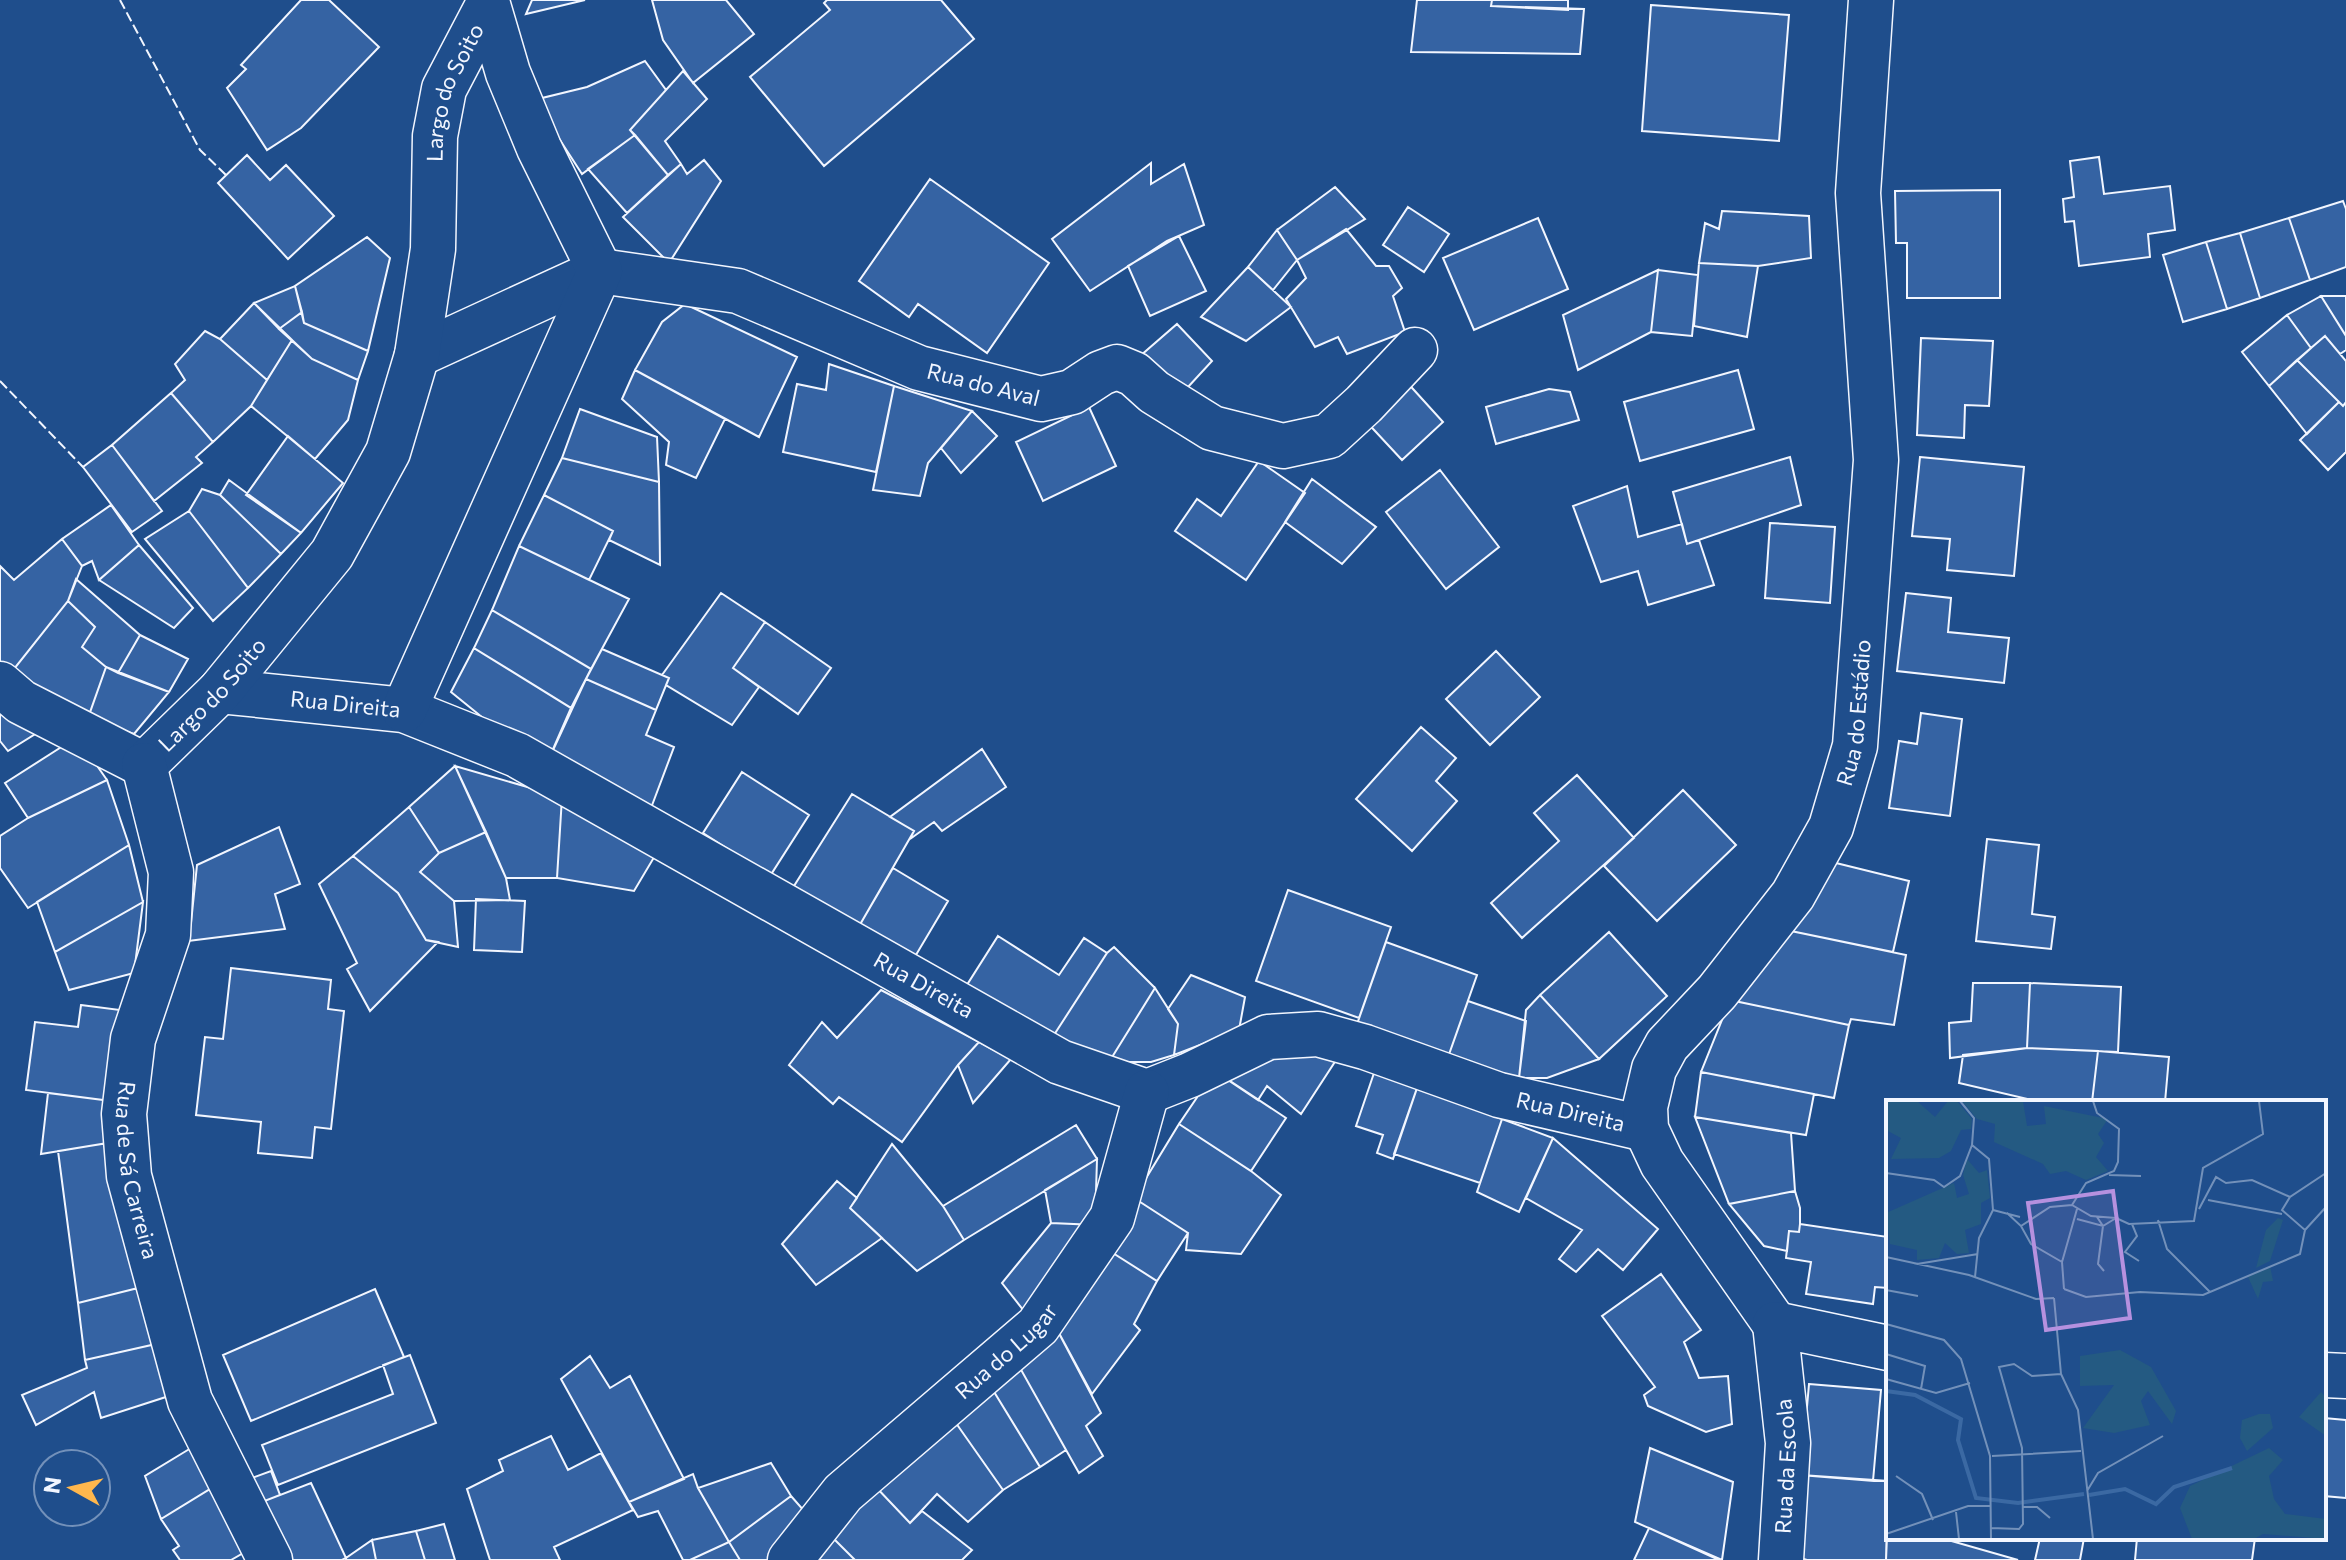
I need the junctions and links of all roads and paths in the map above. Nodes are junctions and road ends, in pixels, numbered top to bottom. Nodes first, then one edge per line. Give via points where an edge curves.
1 (1871, 0) edge
2 (490, 2) edge
3 (600, 271) junction
4 (1415, 350) dead end
5 (417, 355) junction
6 (0, 684) edge
7 (220, 691) junction
8 (404, 710) junction
9 (144, 765) junction
10 (1147, 1092) junction
11 (1646, 1129) junction
12 (1775, 1324) junction
13 (1886, 1348) edge
14 (2326, 1375) edge
15 (2346, 1376) edge
16 (270, 1560) edge
17 (790, 1560) edge
18 (1781, 1560) edge

1 - 11 street, Rua do Estádio via 1858,193 1876,460 1855,746 1831,827 1793,895 1717,992 1667,1045 1649,1087
2 - 3 street, Largo do Soito via 508,73
2 - 5 street, Largo do Soito via 444,89 435,136 433,249
3 - 4 street, Rua do Aval via 738,291 919,368 1041,399 1072,392 1117,367 1212,428 1283,446 1329,436
3 - 5 street
3 - 8 street
5 - 7 street, Largo do Soito via 388,452 332,554
6 - 9 street via 21,702
7 - 8 street, Rua Direita
7 - 9 street, Largo do Soito
8 - 10 street, Rua Direita via 517,755 1060,1062
9 - 16 street, Rua de Sá Carreira via 171,872 168,935 133,1039 124,1114 129,1176 190,1401
10 - 11 street, Rua Direita via 1268,1037 1318,1034 1499,1095
10 - 17 street, Rua do Lugar via 1112,1218 1038,1326 843,1493
11 - 12 street, Rua do Estádio via 1688,1203
12 - 13 street
12 - 18 street, Rua da Escola via 1788,1443
14 - 15 street

